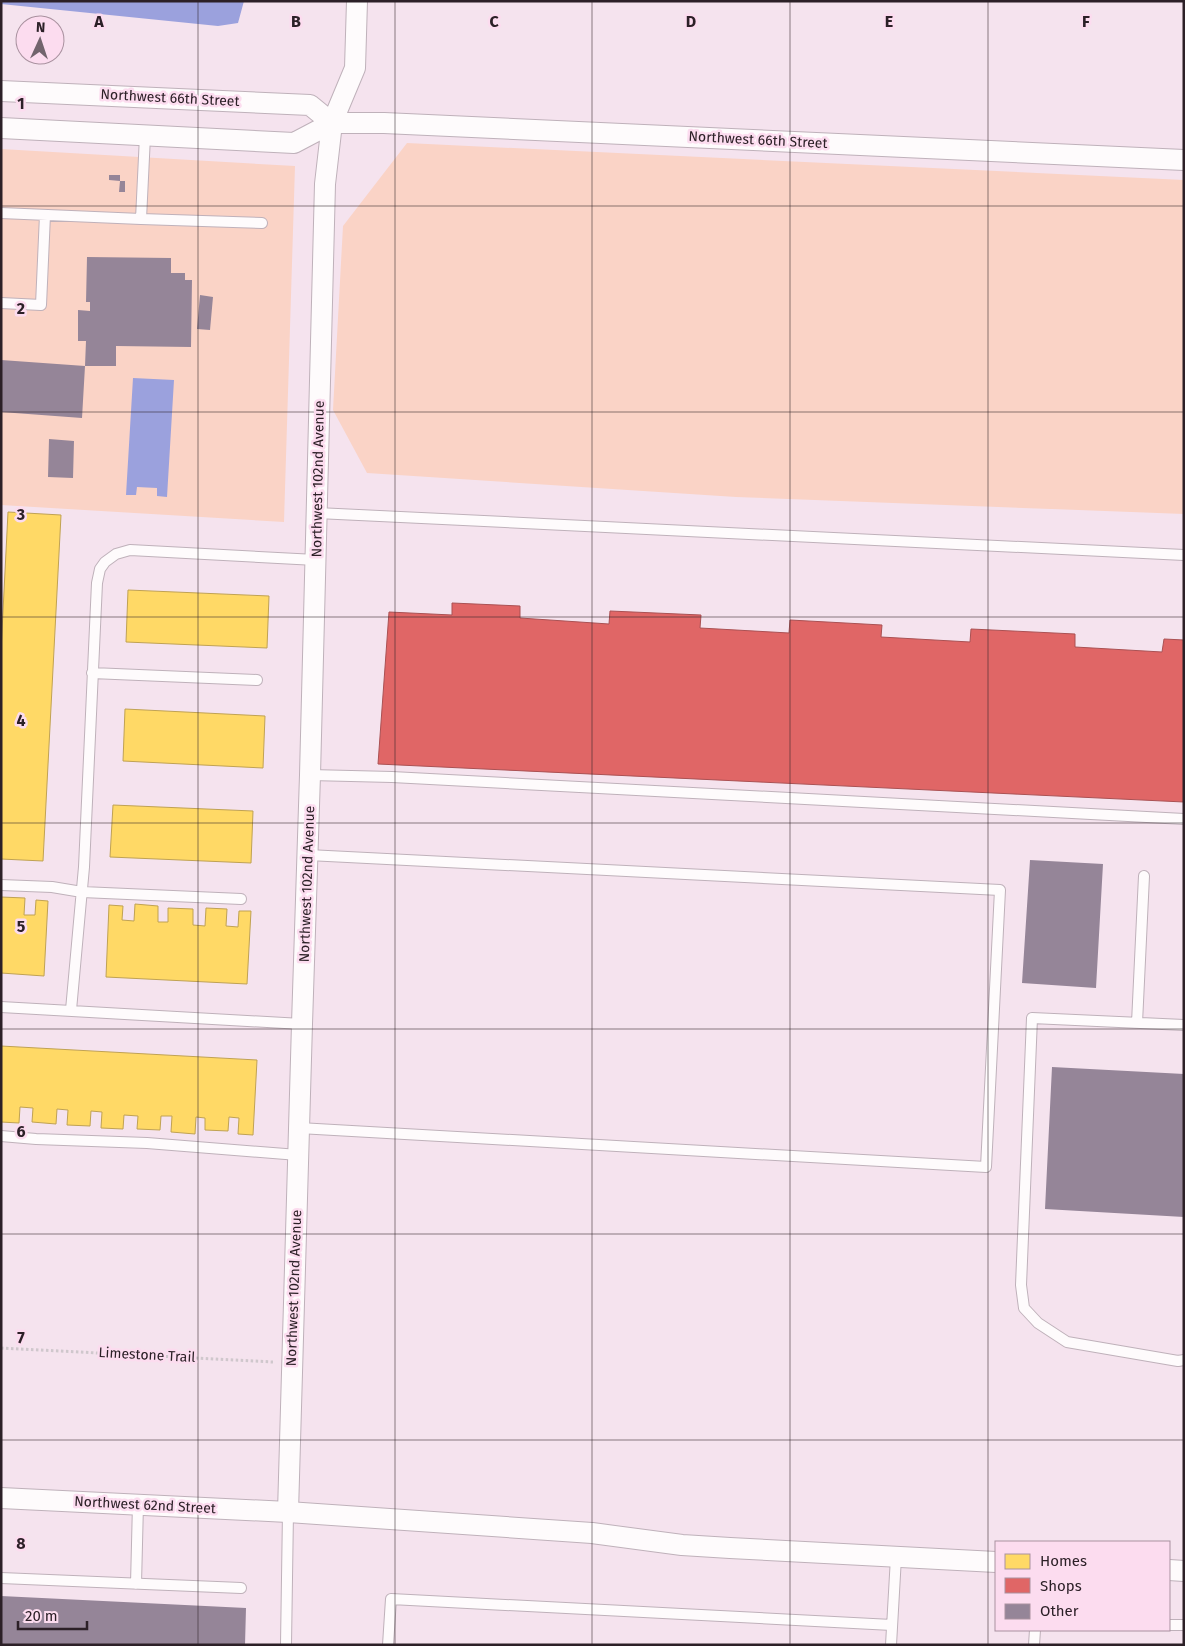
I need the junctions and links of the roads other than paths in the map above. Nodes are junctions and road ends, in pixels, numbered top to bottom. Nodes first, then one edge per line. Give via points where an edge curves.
1 (357, 1) edge
2 (1, 91) edge
3 (332, 123) junction
4 (1, 128) edge
5 (145, 136) junction
6 (1184, 160) edge
7 (1, 214) edge
8 (45, 215) junction
9 (141, 219) junction
10 (262, 223) dead end
11 (1, 303) edge
12 (317, 513) junction
13 (1184, 555) edge
14 (316, 560) junction
15 (92, 673) junction
16 (257, 680) dead end
17 (310, 775) junction
18 (1184, 819) edge
19 (308, 855) junction
20 (1144, 876) dead end
21 (1, 885) edge
22 (82, 892) junction
23 (241, 899) dead end
24 (1, 1007) edge
25 (71, 1010) junction
26 (1137, 1023) junction
27 (302, 1024) junction
28 (1184, 1025) edge
29 (298, 1128) junction
30 (1, 1136) edge
31 (298, 1155) junction
32 (1184, 1360) edge
33 (1, 1498) edge
34 (138, 1504) junction
35 (288, 1512) junction
36 (896, 1557) junction
37 (995, 1562) edge
38 (1170, 1570) edge
39 (1184, 1571) edge
40 (1, 1578) edge
41 (136, 1584) junction
42 (241, 1588) dead end
43 (892, 1625) junction
44 (1170, 1625) edge
45 (1184, 1625) edge
46 (1035, 1631) edge
47 (286, 1645) edge
48 (388, 1645) edge
49 (891, 1645) edge
50 (1034, 1645) edge

1 - 3 street, Northwest 102nd Avenue via 355,68
2 - 3 street, Northwest 66th Street via 310,105
3 - 5 street, Northwest 66th Street via 294,143
3 - 6 street, Northwest 66th Street via 394,123
3 - 12 street, Northwest 102nd Avenue via 326,184
4 - 5 street, Northwest 66th Street
5 - 9 lane
7 - 8 lane
8 - 9 lane
8 - 11 lane via 41,305
9 - 10 lane
12 - 13 lane
12 - 14 street, Northwest 102nd Avenue
14 - 15 lane via 130,550 116,554 105,562 98,575
14 - 17 street, Northwest 102nd Avenue
15 - 16 lane
15 - 22 lane
17 - 18 lane
17 - 19 street, Northwest 102nd Avenue
19 - 27 street, Northwest 102nd Avenue
19 - 29 lane via 1000,890 986,1167
20 - 26 lane
21 - 22 lane
22 - 23 lane
22 - 25 lane
24 - 25 lane
25 - 27 lane
26 - 28 lane
26 - 32 lane via 1032,1018 1021,1285 1024,1308 1038,1323 1067,1342
27 - 29 street, Northwest 102nd Avenue
29 - 31 street, Northwest 102nd Avenue
30 - 31 lane
31 - 35 street, Northwest 102nd Avenue
33 - 34 street, Northwest 62nd Street
34 - 35 street, Northwest 62nd Street
34 - 41 lane
35 - 36 street, Northwest 62nd Street via 592,1533 682,1545
35 - 47 lane, Northwest 102nd Avenue
36 - 37 street, Northwest 62nd Street
36 - 43 lane
38 - 39 street
40 - 41 lane
41 - 42 lane
43 - 48 lane via 391,1599
43 - 49 lane
44 - 45 lane
46 - 50 lane

